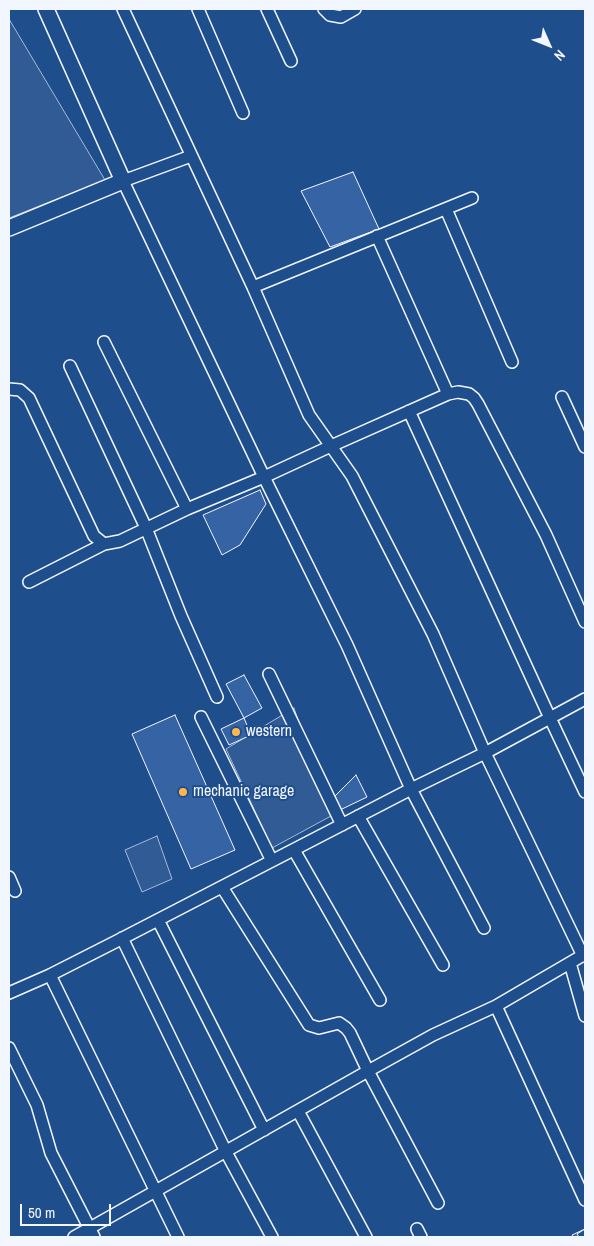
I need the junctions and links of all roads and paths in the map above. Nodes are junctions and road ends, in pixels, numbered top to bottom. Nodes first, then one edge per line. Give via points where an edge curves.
1 (46, 9) edge
2 (124, 9) edge
3 (198, 9) edge
4 (268, 9) edge
5 (324, 9) edge
6 (355, 9) edge
7 (291, 61) dead end
8 (243, 113) dead end
9 (191, 156) junction
10 (123, 181) junction
11 (472, 198) dead end
12 (446, 208) junction
13 (9, 228) edge
14 (377, 236) junction
15 (253, 286) junction
16 (104, 342) dead end
17 (512, 362) dead end
18 (70, 366) dead end
19 (9, 389) edge
20 (448, 394) junction
21 (562, 397) dead end
22 (409, 411) junction
23 (331, 446) junction
24 (585, 447) edge
25 (264, 477) junction
26 (187, 509) junction
27 (146, 528) junction
28 (104, 544) junction
29 (29, 582) dead end
30 (582, 607) edge
31 (585, 622) edge
32 (269, 674) dead end
33 (217, 696) dead end
34 (585, 699) edge
35 (201, 717) dead end
36 (550, 718) junction
37 (485, 753) junction
38 (411, 789) junction
39 (585, 792) edge
40 (358, 816) junction
41 (342, 825) junction
42 (294, 850) junction
43 (272, 861) junction
44 (9, 877) edge
45 (222, 887) junction
46 (15, 891) dead end
47 (158, 920) junction
48 (484, 928) dead end
49 (122, 938) junction
50 (584, 955) edge
51 (570, 963) junction
52 (443, 965) dead end
53 (50, 974) junction
54 (9, 993) edge
55 (380, 1000) dead end
56 (496, 1006) junction
57 (585, 1016) edge
58 (9, 1048) edge
59 (368, 1071) junction
60 (298, 1111) junction
61 (264, 1130) junction
62 (226, 1152) junction
63 (155, 1191) junction
64 (585, 1200) edge
65 (438, 1203) dead end
66 (92, 1233) edge
67 (74, 1237) edge
68 (178, 1237) edge
69 (272, 1237) edge
70 (366, 1237) edge

1 - 10 street
2 - 9 street
3 - 8 street
4 - 7 street
5 - 6 street via 330,15 341,17
9 - 10 street
9 - 15 street
10 - 13 street
10 - 25 street
11 - 12 street
12 - 14 street
12 - 17 street
14 - 15 street
14 - 20 street
15 - 23 street via 309,415
16 - 26 street
18 - 27 street
19 - 28 street via 20,390 29,398 94,536
20 - 22 street
20 - 30 street via 469,394 478,404
21 - 24 street
22 - 23 street
22 - 36 street
23 - 25 street
23 - 37 street via 352,476 428,625
25 - 26 street
25 - 38 street via 347,645
26 - 27 street
27 - 28 street via 120,541
27 - 33 street via 180,616
28 - 29 street
30 - 31 street
32 - 41 street
34 - 36 street
35 - 43 street
36 - 37 street
36 - 39 street
37 - 38 street
37 - 50 street
38 - 40 street
38 - 48 street
40 - 41 street
40 - 52 street
41 - 42 street
42 - 43 street
42 - 55 street
43 - 45 street
44 - 46 street
45 - 47 street
45 - 59 street via 308,1025 319,1028 339,1023 346,1028
47 - 49 street
47 - 61 street
49 - 53 street
49 - 62 street
50 - 51 street
51 - 56 street
51 - 57 street
53 - 54 street
53 - 63 street
56 - 59 street
56 - 64 street
58 - 66 street via 38,1105 51,1153
59 - 60 street
59 - 65 street
60 - 61 street
60 - 70 street
61 - 62 street
62 - 63 street
62 - 69 street
63 - 66 street
63 - 68 street
66 - 67 street

